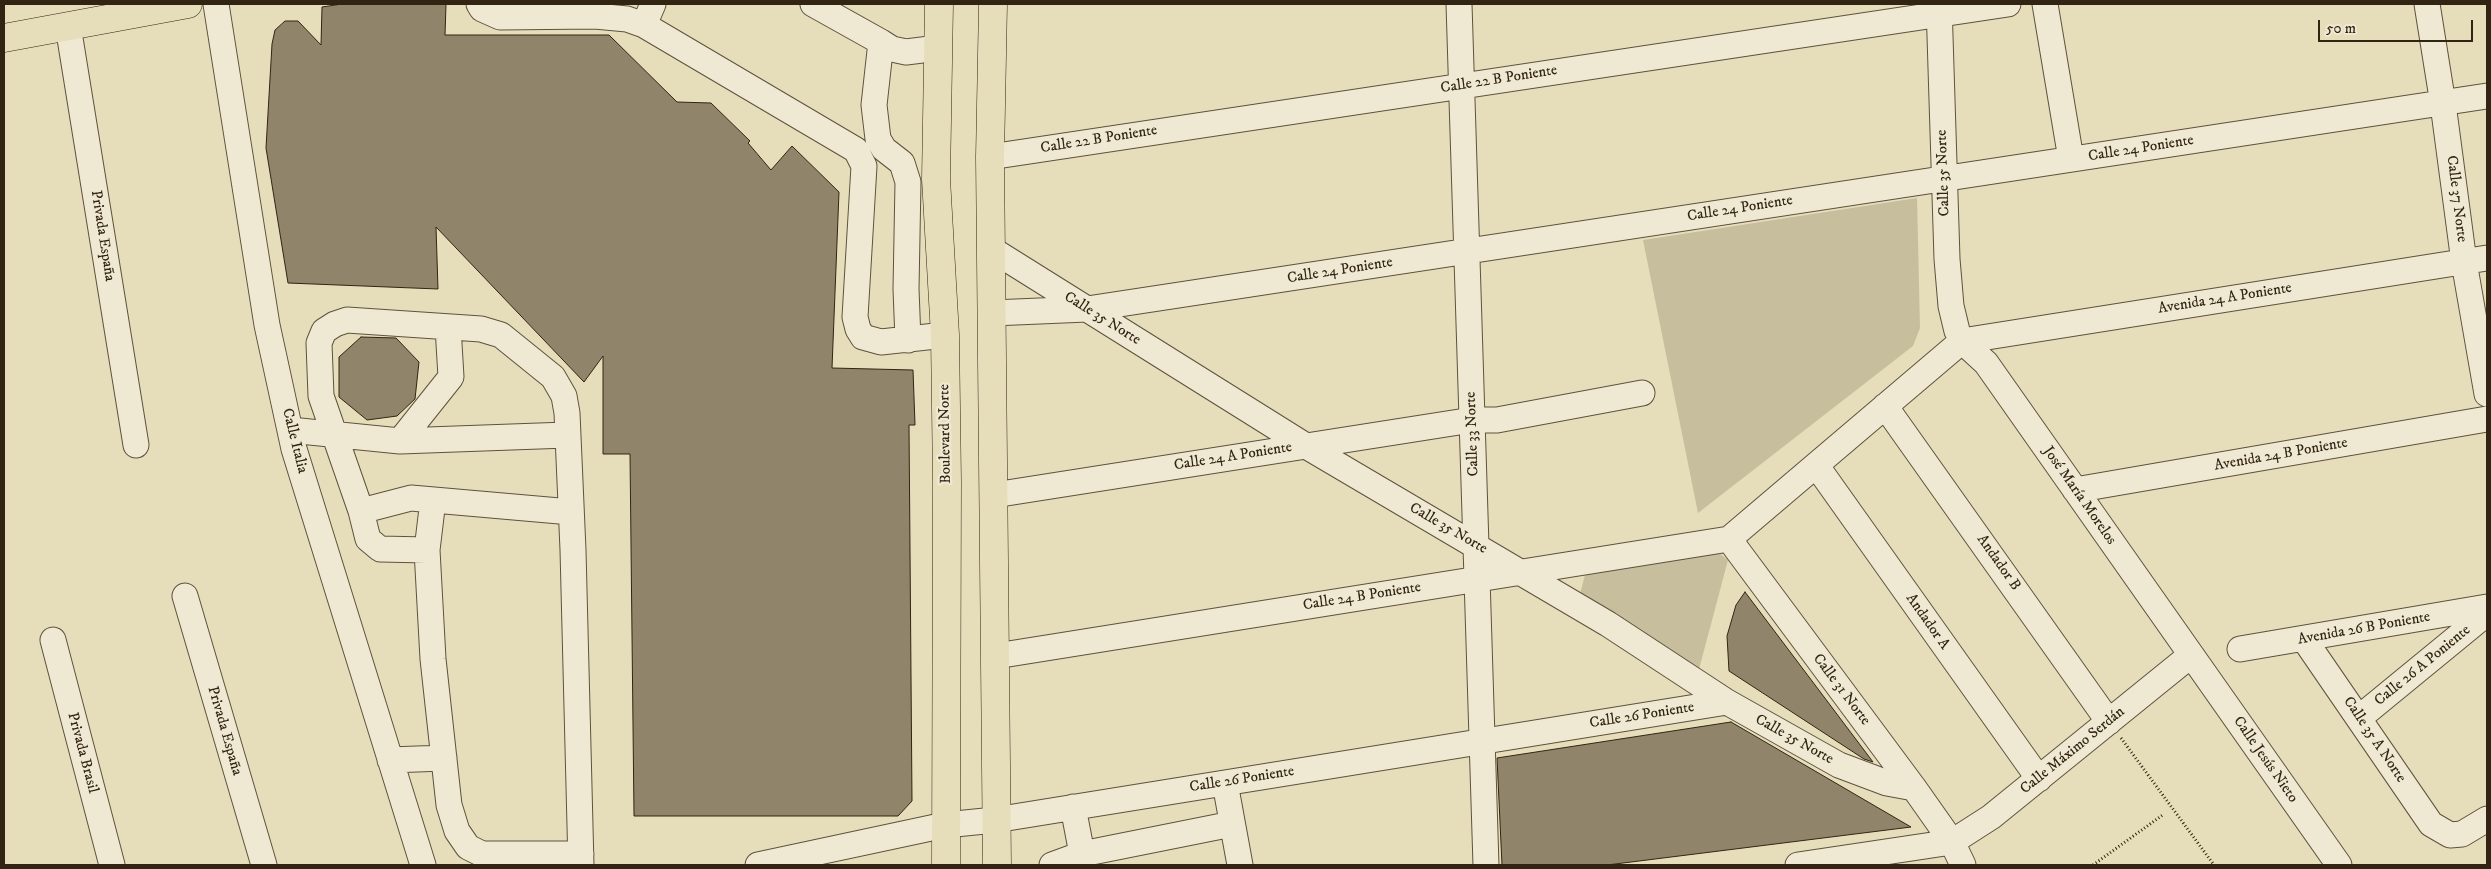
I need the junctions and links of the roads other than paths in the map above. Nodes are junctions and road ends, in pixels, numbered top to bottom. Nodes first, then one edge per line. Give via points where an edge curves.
1 (188, 4) edge
2 (216, 4) edge
3 (479, 4) edge
4 (813, 4) edge
5 (939, 4) edge
6 (993, 4) edge
7 (1459, 4) edge
8 (2008, 4) edge
9 (2046, 4) edge
10 (2427, 4) edge
11 (1939, 9) edge
12 (648, 14) edge
13 (68, 26) junction
14 (4, 38) edge
15 (880, 42) junction
16 (938, 48) junction
17 (1462, 86) junction
18 (2487, 96) edge
19 (2443, 104) junction
20 (867, 145) junction
21 (990, 156) junction
22 (2071, 159) junction
23 (1944, 178) junction
24 (991, 249) junction
25 (1467, 251) junction
26 (2475, 260) edge
27 (1087, 309) junction
28 (992, 313) junction
29 (448, 327) junction
30 (945, 335) junction
31 (908, 340) junction
32 (1962, 341) junction
33 (1642, 393) dead end
34 (2487, 394) edge
35 (1886, 406) junction
36 (2487, 419) edge
37 (1472, 420) junction
38 (290, 430) junction
39 (335, 434) junction
40 (567, 435) junction
41 (400, 442) junction
42 (136, 445) dead end
43 (1306, 446) junction
44 (1816, 465) junction
45 (2075, 490) junction
46 (994, 495) junction
47 (433, 500) junction
48 (361, 511) junction
49 (571, 512) junction
50 (1729, 539) junction
51 (1476, 544) junction
52 (428, 550) junction
53 (1521, 572) junction
54 (1478, 579) junction
55 (185, 596) dead end
56 (2487, 607) edge
57 (2487, 613) edge
58 (2304, 639) junction
59 (52, 640) dead end
60 (2240, 649) dead end
61 (2191, 655) junction
62 (996, 656) junction
63 (1727, 702) junction
64 (2360, 718) junction
65 (2109, 722) junction
66 (1482, 742) junction
67 (444, 758) junction
68 (390, 760) junction
69 (2038, 779) junction
70 (1225, 783) junction
71 (1914, 788) junction
72 (1074, 807) junction
73 (2487, 819) edge
74 (995, 820) junction
75 (1232, 824) junction
76 (945, 825) junction
77 (1952, 842) junction
78 (1082, 854) junction
79 (581, 860) edge
80 (112, 865) edge
81 (264, 865) edge
82 (423, 865) edge
83 (758, 865) edge
84 (946, 865) edge
85 (997, 865) edge
86 (1052, 865) edge
87 (1240, 865) edge
88 (1486, 865) edge
89 (1798, 865) edge
90 (1963, 865) edge
91 (2338, 865) edge

1 - 13 main road
2 - 38 street, Calle Italia via 267,325
3 - 12 street via 482,9 500,17 627,19
4 - 15 street
5 - 16 main road, Boulevard Norte
6 - 21 main road
7 - 17 street, Calle 33 Norte
8 - 11 street, Calle 22 B Poniente
9 - 22 street
10 - 19 street, Calle 37 Norte
11 - 17 street, Calle 22 B Poniente
11 - 23 street, Calle 35 Norte
12 - 20 street via 680,48
13 - 14 main road
13 - 42 street, Privada España
15 - 16 street via 906,52
15 - 20 street
16 - 30 main road, Boulevard Norte via 936,179
17 - 21 street, Calle 22 B Poniente
17 - 25 street, Calle 33 Norte
18 - 19 street, Calle 24 Poniente
19 - 22 street, Calle 24 Poniente
19 - 26 street, Calle 37 Norte
20 - 31 street via 884,149 902,163 907,176
20 - 31 street via 856,317 858,328 863,337 871,341
21 - 24 main road
22 - 23 street, Calle 24 Poniente
23 - 25 street, Calle 24 Poniente
23 - 32 street, Calle 35 Norte via 1951,306
24 - 27 street, Calle 35 Norte
24 - 28 main road
25 - 27 street, Calle 24 Poniente
25 - 37 street, Calle 33 Norte
26 - 32 street, Avenida 24 A Poniente
26 - 34 street, Calle 37 Norte
27 - 28 street, Calle 24 Poniente
27 - 43 street, Calle 35 Norte
28 - 46 main road
29 - 39 street via 347,320 324,331 319,343 320,396
29 - 40 street via 481,328 501,335 553,377 564,396
29 - 41 street via 451,377
30 - 31 street
30 - 76 main road, Boulevard Norte
32 - 35 street
32 - 45 street, José María Morelos via 1986,363
33 - 37 street, Calle 24 A Poniente via 1496,420
35 - 44 street
35 - 65 street, Andador B
36 - 45 street, Avenida 24 B Poniente
37 - 43 street, Calle 24 A Poniente
37 - 51 street, Calle 33 Norte
38 - 39 street
38 - 68 street, Calle Italia
39 - 41 street
39 - 48 street
40 - 41 street
40 - 49 street
43 - 46 street, Calle 24 A Poniente
43 - 51 street, Calle 35 Norte
44 - 50 street
44 - 69 street, Andador A
45 - 61 street, José María Morelos
46 - 62 main road
47 - 48 street via 411,498
47 - 49 street
47 - 52 street
48 - 52 street via 368,539 375,547
49 - 79 street
50 - 53 street, Calle 24 B Poniente
50 - 71 street, Calle 31 Norte
51 - 53 street, Calle 35 Norte
51 - 54 street, Calle 33 Norte
52 - 67 street via 433,659
53 - 54 street, Calle 24 B Poniente
53 - 63 street, Calle 35 Norte
54 - 62 street, Calle 24 B Poniente
54 - 66 street, Calle 33 Norte
55 - 81 street, Privada España
56 - 58 street, Avenida 26 B Poniente
57 - 64 street, Calle 26 A Poniente
58 - 60 street, Avenida 26 B Poniente
58 - 64 street, Calle 35 A Norte
59 - 80 street, Privada Brasil
61 - 65 street, Calle Máximo Serdán
61 - 91 street, Calle Jesús Nieto
62 - 74 main road
63 - 66 street, Calle 26 Poniente
63 - 71 street, Calle 35 Norte via 1839,765 1887,783
64 - 73 street, Calle 35 A Norte via 2431,824 2450,834 2462,834
65 - 69 street, Calle Máximo Serdán
66 - 70 street, Calle 26 Poniente
66 - 88 street, Calle 33 Norte
67 - 68 street
67 - 79 street via 449,804 457,831 468,847 482,854
68 - 82 street, Calle Italia
69 - 77 street, Calle Máximo Serdán via 1991,817
70 - 72 street, Calle 26 Poniente
70 - 75 street
71 - 77 street, Calle 31 Norte
72 - 74 street, Calle 26 Poniente
72 - 78 street
74 - 76 street, Calle 26 Poniente
74 - 85 main road
75 - 78 street
75 - 87 street
76 - 83 street, Calle 26 Poniente
76 - 84 main road, Boulevard Norte
77 - 89 street
77 - 90 street
78 - 86 street

